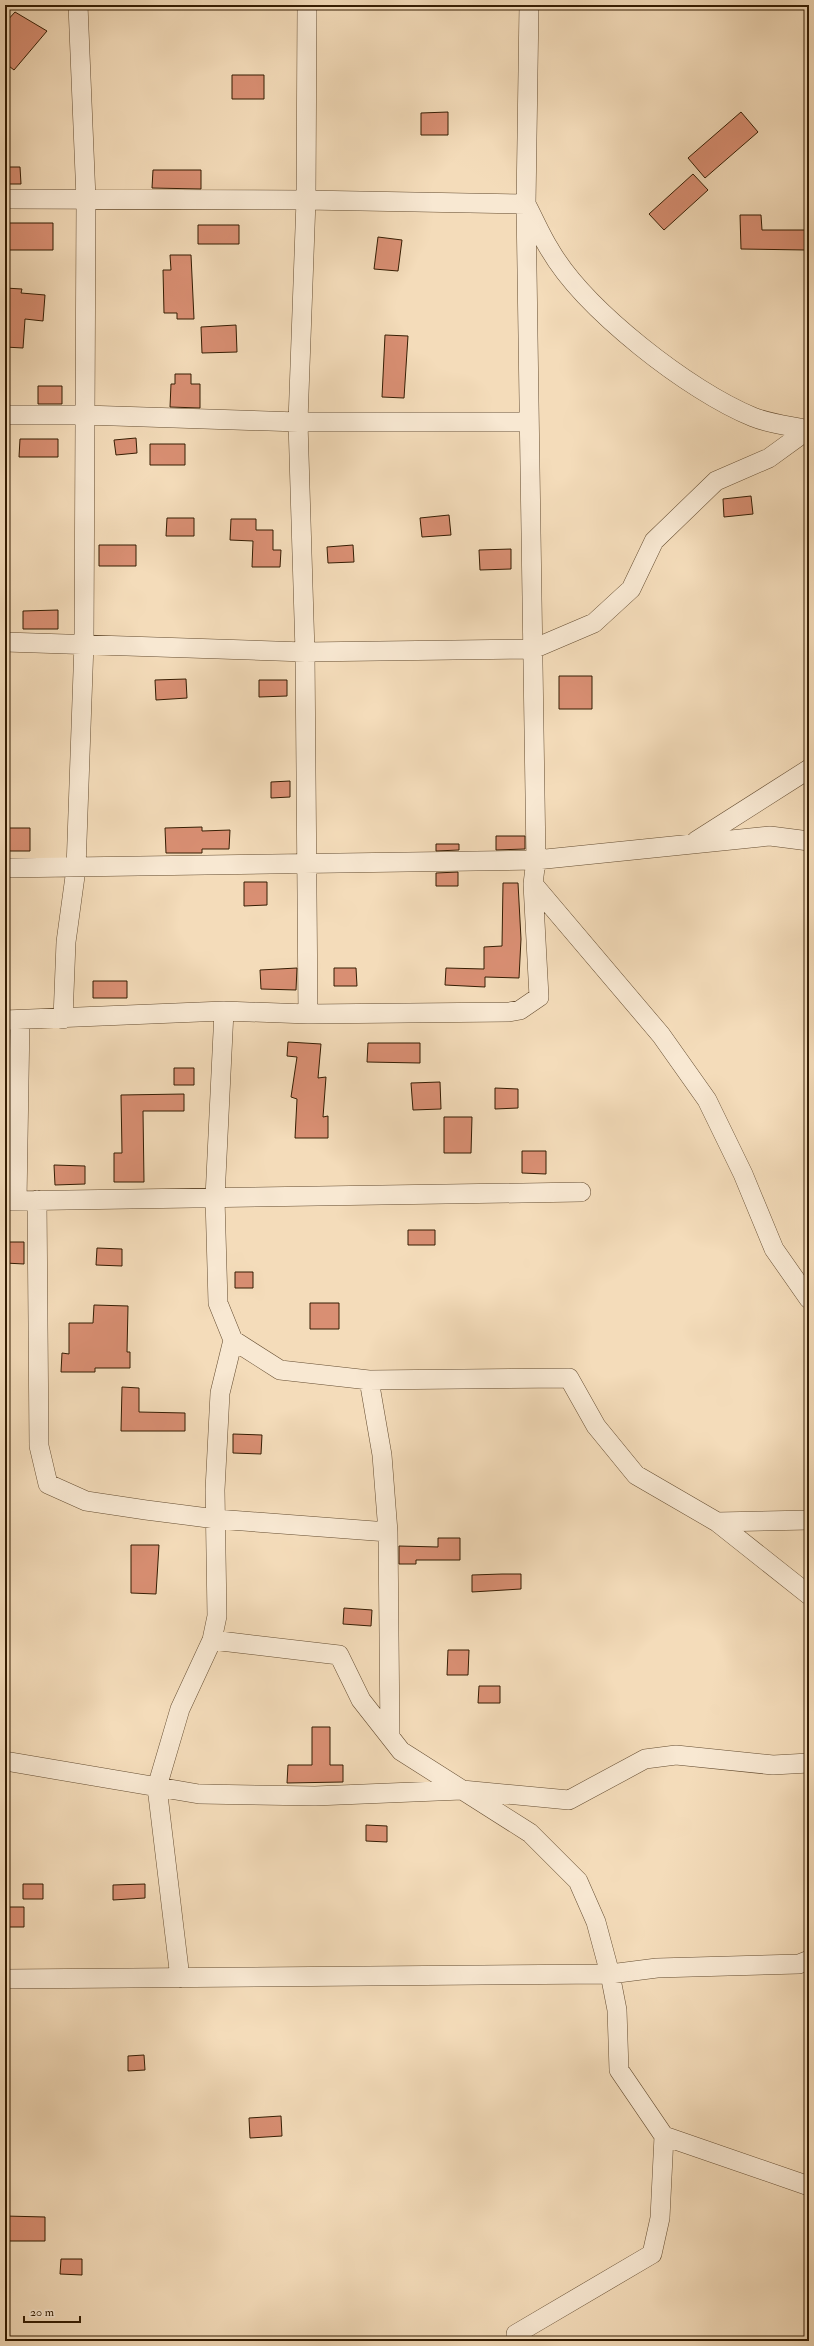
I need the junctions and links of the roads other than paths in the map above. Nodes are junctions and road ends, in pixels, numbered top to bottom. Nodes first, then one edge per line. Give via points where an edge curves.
1 (78, 5) edge
2 (307, 5) edge
3 (528, 5) edge
4 (5, 199) edge
5 (86, 199) junction
6 (306, 200) junction
7 (526, 204) junction
8 (84, 414) junction
9 (5, 415) edge
10 (298, 422) junction
11 (529, 422) junction
12 (809, 430) edge
13 (5, 642) edge
14 (84, 643) junction
15 (533, 649) junction
16 (305, 652) junction
17 (809, 769) edge
18 (809, 841) edge
19 (694, 843) junction
20 (536, 860) junction
21 (307, 862) junction
22 (5, 868) edge
23 (76, 869) junction
24 (533, 884) junction
25 (224, 1011) junction
26 (308, 1014) junction
27 (63, 1019) junction
28 (12, 1020) edge
29 (581, 1192) dead end
30 (215, 1198) junction
31 (37, 1200) junction
32 (11, 1201) edge
33 (809, 1299) edge
34 (232, 1340) junction
35 (370, 1380) junction
36 (216, 1519) junction
37 (809, 1520) edge
38 (717, 1522) junction
39 (388, 1532) junction
40 (809, 1595) edge
41 (212, 1640) junction
42 (390, 1737) junction
43 (5, 1761) edge
44 (809, 1763) edge
45 (157, 1787) junction
46 (462, 1790) junction
47 (806, 1958) edge
48 (610, 1974) junction
49 (180, 1978) junction
50 (5, 1979) edge
51 (664, 2136) junction
52 (809, 2186) edge
53 (516, 2341) edge

1 - 5 street
2 - 6 street
3 - 7 street
4 - 5 street
5 - 6 street
5 - 8 street
6 - 7 street
6 - 10 street
7 - 11 street
7 - 12 street via 550,251 583,293 629,337 698,388 754,418
8 - 9 street
8 - 10 street
8 - 14 street
10 - 11 street
10 - 16 street
11 - 15 street
12 - 15 street via 769,458 716,481 654,541 631,589 594,623
13 - 14 street
14 - 16 street
14 - 23 street
15 - 16 street
15 - 20 street
16 - 21 street
17 - 19 street
18 - 19 street via 770,836
19 - 20 street
20 - 21 street
20 - 24 street
21 - 23 street
21 - 26 street
22 - 23 street
23 - 27 street via 66,942
24 - 26 street via 539,996 520,1010
24 - 33 street via 661,1034 707,1100 743,1174 774,1249
25 - 26 street
25 - 27 street
25 - 30 street
27 - 28 street
28 - 32 street
29 - 30 street
30 - 31 street
30 - 34 street via 218,1303
31 - 32 street
31 - 36 street via 39,1446 48,1484 86,1501
34 - 35 street via 280,1370
34 - 36 street via 220,1393
35 - 38 street via 569,1378 596,1426 636,1475
35 - 39 street via 382,1455
36 - 39 street
36 - 41 street via 217,1616
37 - 38 street
38 - 40 street
39 - 42 street
41 - 42 street via 339,1655 361,1700
41 - 45 street via 180,1709
42 - 46 street via 401,1751
43 - 45 street
44 - 46 street via 773,1765 676,1755 645,1759 569,1800
45 - 46 street via 199,1794 315,1796
45 - 49 street
46 - 48 street via 530,1833 578,1881 596,1922
47 - 48 street via 657,1968
48 - 49 street
48 - 51 street via 617,2010 619,2070
49 - 50 street
51 - 52 street
51 - 53 street via 660,2218 652,2254 516,2334

